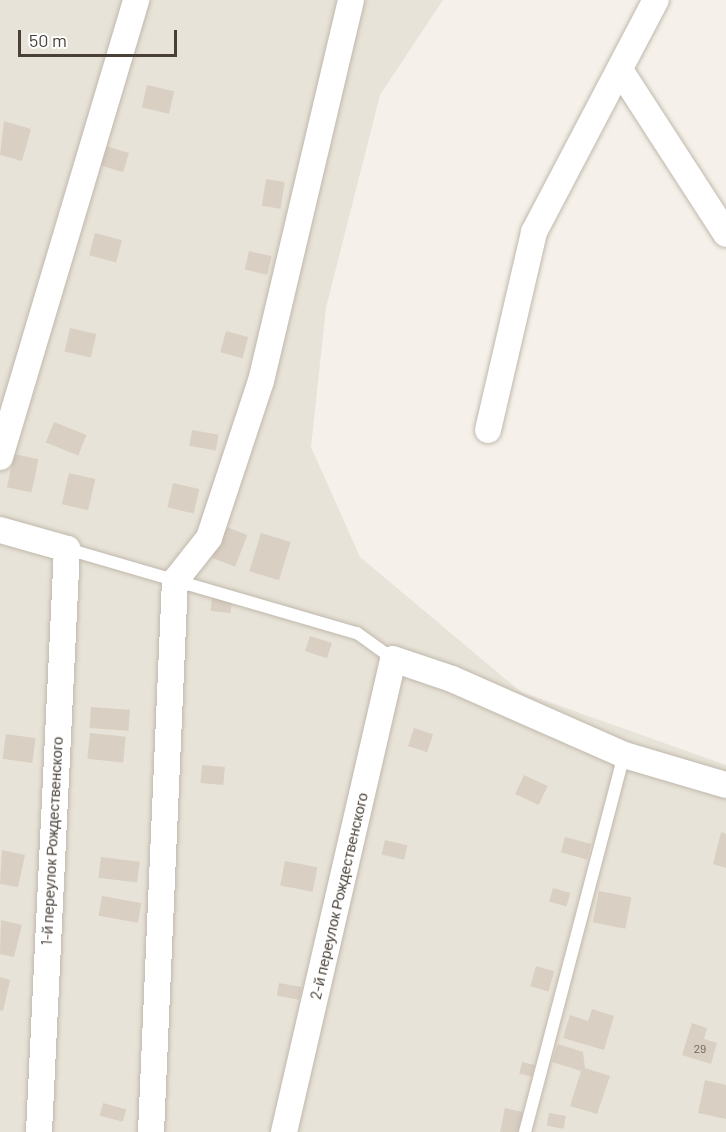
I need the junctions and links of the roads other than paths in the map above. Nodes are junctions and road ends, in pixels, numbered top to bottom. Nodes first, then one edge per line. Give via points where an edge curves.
1 (136, 0) edge
2 (351, 0) edge
3 (656, 0) edge
4 (620, 70) junction
5 (723, 225) edge
6 (488, 430) dead end
7 (0, 458) edge
8 (0, 530) edge
9 (67, 549) junction
10 (175, 581) junction
11 (393, 659) junction
12 (624, 755) junction
13 (726, 785) edge
14 (39, 1132) edge
15 (151, 1132) edge
16 (284, 1132) edge
17 (525, 1132) edge

1 - 7 street
2 - 10 street via 261,381 209,538
3 - 4 street
4 - 5 street
4 - 6 street via 534,232
8 - 9 street
9 - 10 lane
9 - 14 street, 1-й переулок Рождественского
10 - 11 lane via 357,633
10 - 15 street
11 - 12 street via 452,680
11 - 16 street, 2-й переулок Рождественского
12 - 13 street
12 - 17 lane

